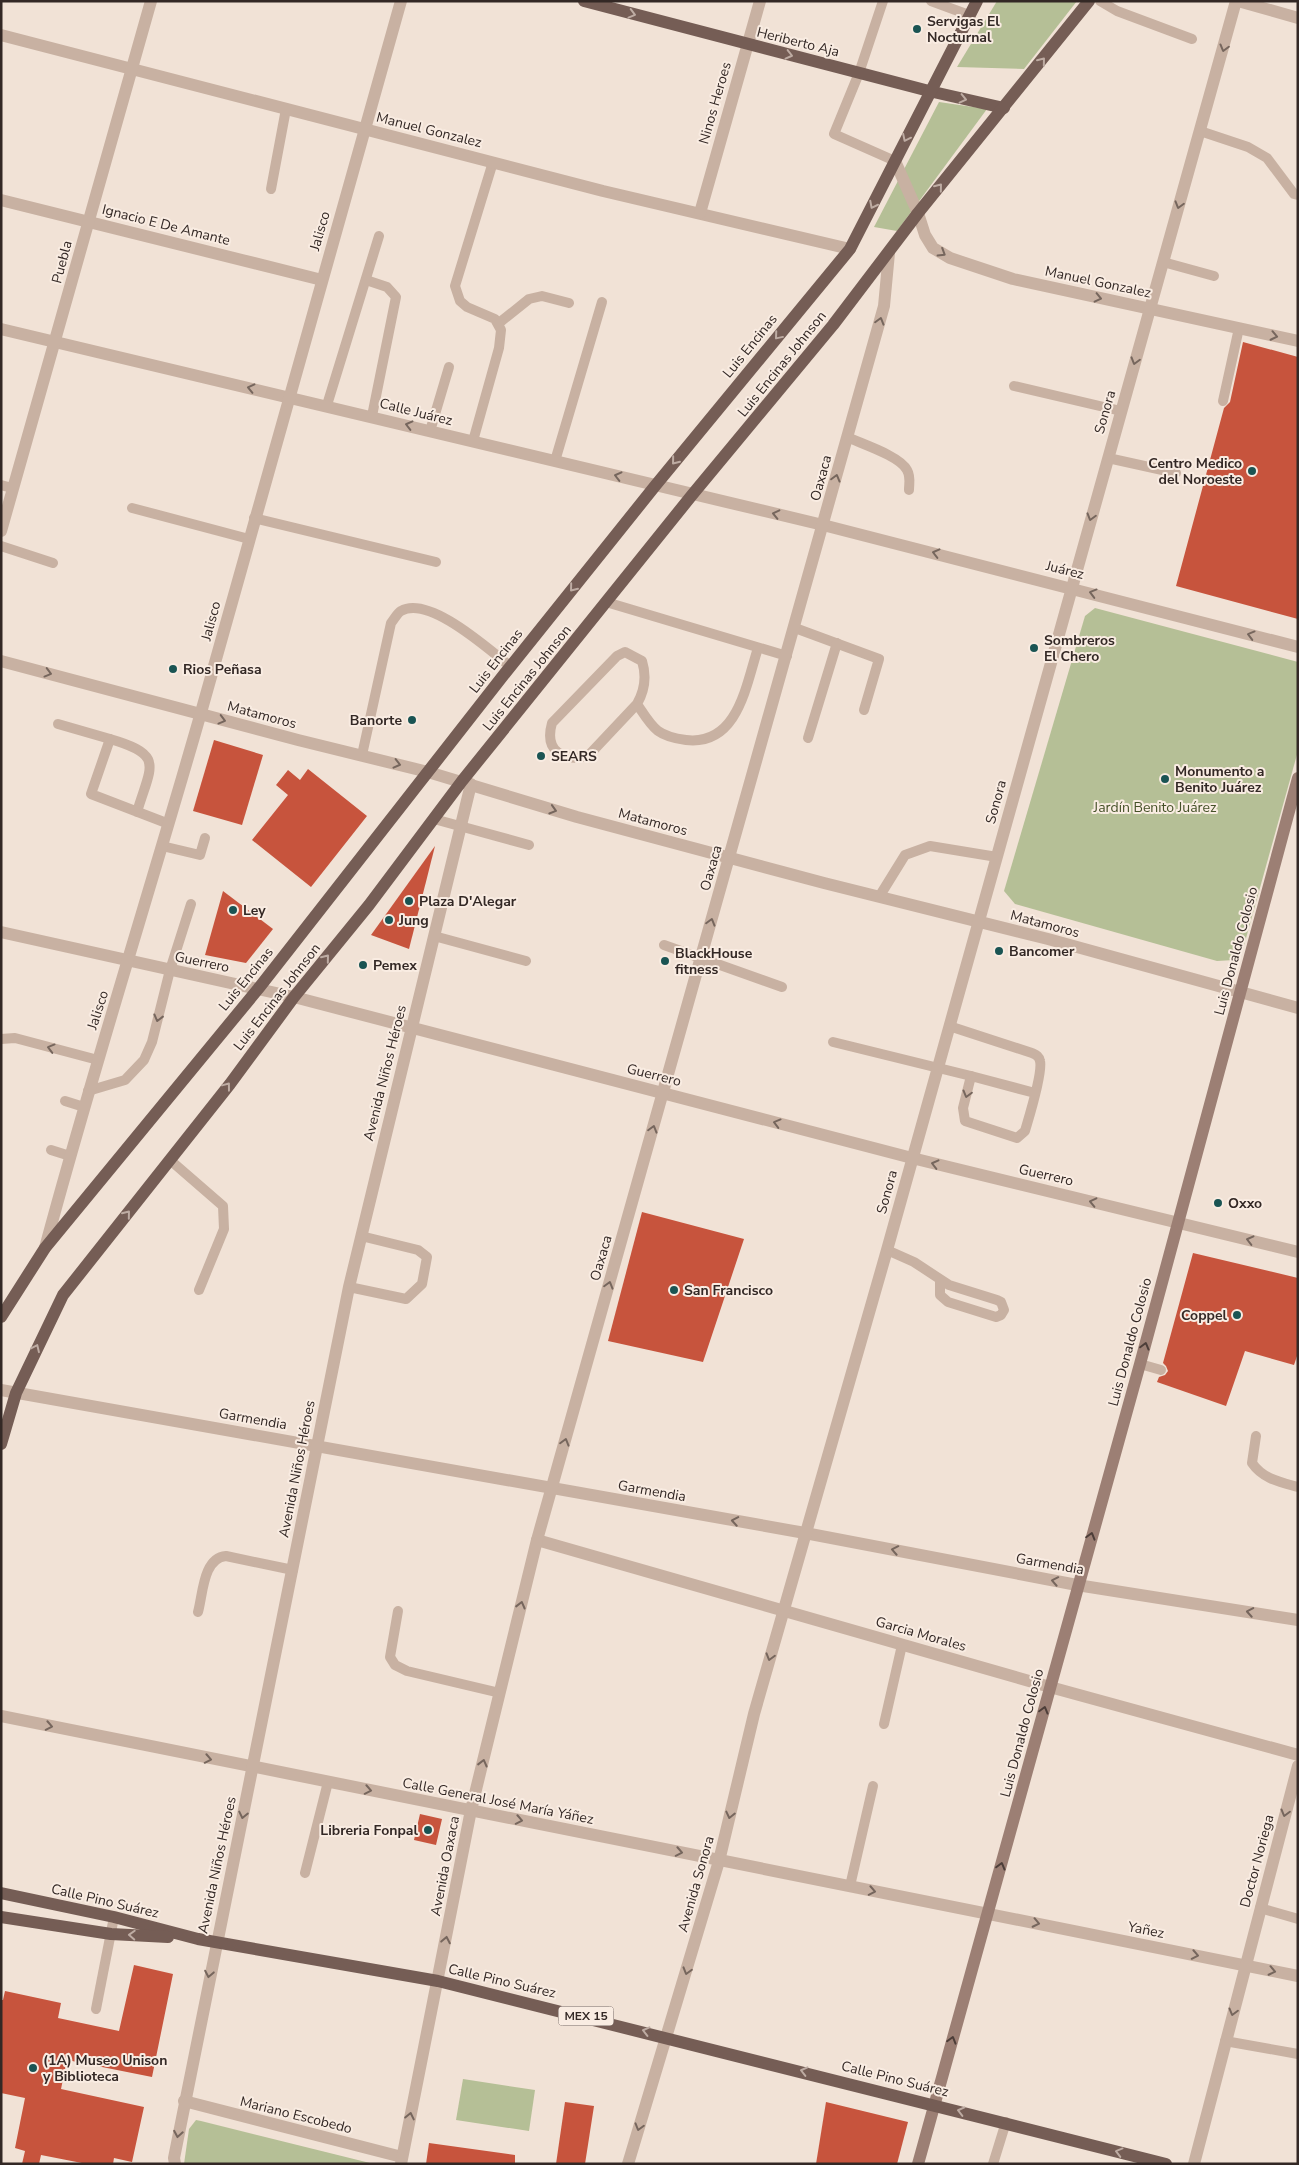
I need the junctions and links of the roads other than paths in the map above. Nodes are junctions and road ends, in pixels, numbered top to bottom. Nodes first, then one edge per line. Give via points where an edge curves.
1 (151, 1) edge
2 (401, 1) edge
3 (584, 1) edge
4 (760, 1) edge
5 (883, 1) edge
6 (931, 1) edge
7 (977, 1) edge
8 (1089, 1) edge
9 (1100, 1) edge
10 (1237, 1) edge
11 (969, 15) junction
12 (1298, 18) edge
13 (1, 35) edge
14 (1192, 39) dead end
15 (748, 44) junction
16 (132, 70) junction
17 (859, 73) junction
18 (929, 91) junction
19 (1004, 108) junction
20 (286, 109) junction
21 (364, 129) junction
22 (1200, 130) junction
23 (895, 161) junction
24 (492, 162) junction
25 (271, 189) dead end
26 (1298, 195) edge
27 (1, 200) edge
28 (700, 213) junction
29 (918, 213) junction
30 (89, 220) junction
31 (379, 236) dead end
32 (850, 249) junction
33 (888, 253) junction
34 (1163, 262) junction
35 (1214, 276) dead end
36 (322, 280) junction
37 (366, 280) junction
38 (602, 302) dead end
39 (569, 303) dead end
40 (1150, 309) junction
41 (499, 323) junction
42 (1238, 328) junction
43 (1, 329) edge
44 (55, 342) junction
45 (1298, 342) edge
46 (449, 367) dead end
47 (1014, 386) dead end
48 (289, 396) junction
49 (1223, 401) dead end
50 (328, 405) junction
51 (1121, 411) junction
52 (372, 416) junction
53 (430, 430) junction
54 (848, 437) junction
55 (473, 441) junction
56 (1108, 458) junction
57 (555, 460) junction
58 (1176, 473) dead end
59 (655, 486) junction
60 (7, 487) edge
61 (908, 490) dead end
62 (692, 495) junction
63 (132, 508) dead end
64 (254, 518) junction
65 (823, 525) junction
66 (1, 531) edge
67 (249, 539) junction
68 (1, 546) edge
69 (436, 562) dead end
70 (53, 563) dead end
71 (1071, 588) junction
72 (606, 602) junction
73 (795, 628) junction
74 (837, 643) junction
75 (1298, 647) edge
76 (758, 648) junction
77 (787, 656) junction
78 (1, 661) edge
79 (510, 666) junction
80 (637, 704) junction
81 (864, 710) dead end
82 (201, 714) junction
83 (58, 724) dead end
84 (808, 738) dead end
85 (110, 739) junction
86 (362, 755) junction
87 (428, 772) junction
88 (466, 783) junction
89 (1297, 785) edge
90 (137, 812) junction
91 (434, 819) junction
92 (168, 824) junction
93 (460, 826) junction
94 (205, 838) dead end
95 (529, 844) dead end
96 (162, 846) junction
97 (730, 857) junction
98 (997, 857) junction
99 (879, 897) junction
100 (191, 904) dead end
101 (979, 922) junction
102 (1, 932) edge
103 (434, 936) junction
104 (664, 945) dead end
105 (701, 956) junction
106 (130, 961) junction
107 (526, 961) dead end
108 (170, 970) junction
109 (782, 987) dead end
110 (258, 988) junction
111 (1240, 994) junction
112 (294, 997) junction
113 (1298, 1008) edge
114 (949, 1026) junction
115 (411, 1029) junction
116 (1, 1039) edge
117 (833, 1042) dead end
118 (98, 1060) junction
119 (937, 1068) junction
120 (971, 1076) junction
121 (88, 1091) junction
122 (664, 1093) junction
123 (1035, 1093) junction
124 (65, 1101) dead end
125 (84, 1107) junction
126 (51, 1150) dead end
127 (70, 1156) junction
128 (912, 1158) junction
129 (170, 1160) junction
130 (1178, 1222) junction
131 (361, 1236) junction
132 (45, 1248) junction
133 (886, 1250) junction
134 (1298, 1252) edge
135 (940, 1280) junction
136 (349, 1286) junction
137 (198, 1290) dead end
138 (1, 1317) edge
139 (1140, 1364) junction
140 (1161, 1370) dead end
141 (1, 1390) edge
142 (16, 1393) junction
143 (1256, 1436) dead end
144 (1, 1444) edge
145 (316, 1446) junction
146 (1298, 1487) edge
147 (552, 1489) junction
148 (805, 1533) junction
149 (537, 1540) junction
150 (293, 1570) junction
151 (1077, 1585) junction
152 (398, 1610) dead end
153 (783, 1610) junction
154 (198, 1612) dead end
155 (1298, 1620) edge
156 (902, 1645) junction
157 (1050, 1687) junction
158 (500, 1693) junction
159 (1, 1716) edge
160 (884, 1724) dead end
161 (1298, 1755) edge
162 (1298, 1766) edge
163 (253, 1768) junction
164 (328, 1782) junction
165 (874, 1786) dead end
166 (472, 1810) junction
167 (719, 1860) junction
168 (305, 1873) dead end
169 (850, 1886) junction
170 (1, 1893) edge
171 (1260, 1908) junction
172 (988, 1913) junction
173 (1, 1917) edge
174 (114, 1917) junction
175 (1298, 1919) edge
176 (111, 1934) junction
177 (198, 1939) junction
178 (216, 1941) junction
179 (1245, 1965) junction
180 (1298, 1976) edge
181 (438, 1981) junction
182 (96, 2009) dead end
183 (666, 2036) junction
184 (1226, 2041) junction
185 (1298, 2054) edge
186 (184, 2101) junction
187 (934, 2104) junction
188 (1006, 2122) junction
189 (401, 2160) edge
190 (175, 2164) edge
191 (628, 2164) edge
192 (918, 2164) edge
193 (993, 2164) edge
194 (1166, 2164) edge
195 (1194, 2164) edge

1 - 16 street, Puebla
2 - 21 street, Jalisco
3 -> 15 main road, Heriberto Aja
4 - 15 street, Ninos Heroes
5 - 17 lane
6 - 11 lane
7 - 11 main road, Luis Encinas
19 -> 8 main road, Luis Encinas Johnson
9 - 14 lane via 1117,11
10 - 12 street
10 -> 22 street, Sonora
11 - 18 main road, Luis Encinas
13 - 16 street, Manuel Gonzalez
15 -> 17 main road, Heriberto Aja
15 - 28 street, Ninos Heroes
16 - 20 street, Manuel Gonzalez
16 - 30 street, Puebla
17 - 18 main road, Heriberto Aja
17 - 23 lane via 834,134
18 -> 19 main road, Heriberto Aja
18 -> 23 main road, Luis Encinas
29 -> 19 main road, Luis Encinas Johnson
20 - 21 street, Manuel Gonzalez
20 - 25 lane
21 - 24 street, Manuel Gonzalez
21 - 36 street, Jalisco
22 - 26 lane via 1248,147 1268,158
22 -> 34 street, Sonora
23 - 29 street, Manuel Gonzalez
23 -> 32 main road, Luis Encinas
24 - 28 street, Manuel Gonzalez
24 - 41 lane via 455,286 456,294 467,306 495,318
27 - 30 street, Ignacio E De Amante
28 - 32 street, Manuel Gonzalez
29 - 33 main road, Luis Encinas Johnson
29 -> 40 street, Manuel Gonzalez via 924,235 933,248 950,258 1013,279
30 - 36 street, Ignacio E De Amante
30 - 44 street, Puebla
31 - 37 lane
32 -> 59 main road, Luis Encinas
54 -> 33 street, Oaxaca via 884,306
33 - 62 main road, Luis Encinas Johnson
34 - 35 lane
34 - 40 street, Sonora
36 - 48 street, Jalisco
37 - 50 lane
37 - 52 lane via 387,286 396,297
38 - 57 lane
39 - 41 lane via 542,296 530,299
40 - 42 street, Manuel Gonzalez
40 -> 51 street, Sonora
41 - 55 lane via 499,348
42 -> 45 street, Manuel Gonzalez
42 - 49 lane
43 - 44 street, Calle Juárez
48 -> 44 street, Calle Juárez
44 - 60 street, Puebla
46 - 53 lane
47 - 51 lane
48 - 50 street, Calle Juárez
48 - 64 street, Jalisco
50 - 52 street, Calle Juárez
51 - 56 street, Sonora
53 -> 52 street, Calle Juárez
53 - 55 street, Calle Juárez
54 - 61 lane via 907,468 910,477
65 -> 54 street, Oaxaca
55 - 57 street, Calle Juárez
56 - 58 lane
56 -> 71 street, Sonora
59 -> 57 street, Calle Juárez
59 - 62 street, Calle Juárez
59 -> 79 main road, Luis Encinas
60 - 66 street, Puebla
65 -> 62 street, Calle Juárez
62 - 72 main road, Luis Encinas Johnson
63 - 67 lane
64 - 67 street, Jalisco
64 - 69 lane
71 -> 65 street, Juárez
65 - 73 street, Oaxaca
67 - 82 street, Jalisco
68 - 70 lane
75 -> 71 street, Juárez
71 - 98 street, Sonora
72 - 76 lane
72 - 88 main road, Luis Encinas Johnson
73 - 74 lane
73 - 77 street, Oaxaca
74 - 81 lane via 878,659
74 - 84 lane
76 - 77 lane
76 - 80 lane via 738,709 723,731 709,738 697,741 662,735 655,731
77 - 97 street, Oaxaca
78 -> 82 street, Matamoros
79 - 86 lane via 440,616 414,608 400,612 391,623
79 - 87 main road, Luis Encinas
80 - 80 lane via 645,690 644,669 642,661 625,652 617,656 552,723 550,732 558,754 566,758 588,756
82 -> 86 street, Matamoros
82 - 92 street, Jalisco
83 - 85 lane
85 - 90 lane via 135,746 150,760 150,772
85 - 90 lane via 91,794
86 -> 87 street, Matamoros
87 - 88 street, Matamoros
87 - 110 main road, Luis Encinas
88 - 91 main road, Luis Encinas Johnson
88 - 93 street, Avenida Niños Héroes
88 -> 97 street, Matamoros via 577,817
89 - 111 main road, Luis Donaldo Colosio
90 - 92 lane
91 - 93 lane
112 -> 91 main road, Luis Encinas Johnson
92 - 96 street, Jalisco
93 - 95 lane
93 - 103 street, Avenida Niños Héroes
94 - 96 lane via 200,855
96 - 106 street, Jalisco
97 - 99 street, Matamoros
105 -> 97 street, Oaxaca
98 - 99 lane via 930,846 905,855
98 - 101 street, Sonora
99 - 101 street, Matamoros
100 - 108 lane
101 - 111 street, Matamoros
101 - 114 street, Sonora
102 - 106 street, Guerrero
103 - 107 lane
103 - 115 street, Avenida Niños Héroes
104 - 105 lane
105 - 109 lane
105 - 122 street, Oaxaca
106 - 108 street, Guerrero
106 - 118 street, Jalisco
108 - 110 street, Guerrero
108 -> 121 lane via 152,1042 144,1060 125,1080
110 - 112 street, Guerrero
110 - 132 main road, Luis Encinas
111 - 113 street, Matamoros
111 - 130 main road, Luis Donaldo Colosio
112 - 115 street, Guerrero
129 -> 112 main road, Luis Encinas Johnson
114 - 119 street, Sonora
114 - 123 lane via 1038,1057 1041,1063
115 - 122 street, Guerrero
115 - 131 street, Avenida Niños Héroes
118 -> 116 lane via 15,1038
117 - 119 lane
118 - 121 street, Jalisco
119 - 120 lane
119 - 128 street, Sonora
120 - 123 lane
120 -> 123 lane via 963,1108 965,1120 1017,1138 1025,1131
121 - 125 street, Jalisco
128 -> 122 street, Guerrero
147 -> 122 street, Oaxaca
124 - 125 lane
125 - 127 street, Jalisco
126 - 127 lane
127 - 132 street, Jalisco
130 -> 128 street, Guerrero
128 - 133 street, Sonora
129 - 137 lane via 223,1206 224,1229
142 -> 129 main road, Luis Encinas Johnson via 63,1295
134 -> 130 street, Guerrero
139 -> 130 main road, Luis Donaldo Colosio
131 - 136 street, Avenida Niños Héroes
131 - 136 lane via 418,1250 427,1257 422,1284 406,1299
132 - 138 main road, Luis Encinas
133 - 135 lane via 914,1262
133 - 148 street, Sonora
135 - 135 lane via 940,1295 948,1302 996,1317 1004,1310 997,1300
136 - 145 street, Avenida Niños Héroes
139 - 140 lane
151 -> 139 main road, Luis Donaldo Colosio
141 - 142 street, Garmendia
142 - 144 main road, Luis Encinas Johnson
142 - 145 street, Garmendia
143 - 146 lane via 1252,1463 1257,1471 1267,1478
145 - 147 street, Garmendia
145 - 150 street, Avenida Niños Héroes
148 -> 147 street, Garmendia
147 - 149 street, Avenida Oaxaca
151 -> 148 street, Garmendia
148 - 153 street, Sonora
149 - 153 street, Garcia Morales
158 -> 149 street, Avenida Oaxaca
150 - 154 lane via 218,1557 208,1572
150 - 163 street, Avenida Niños Héroes
155 -> 151 street, Garmendia
151 - 157 main road, Luis Donaldo Colosio
152 - 158 lane via 390,1658 395,1665 407,1671
153 - 156 street, Garcia Morales
153 -> 167 street, Avenida Sonora
156 - 157 street, Garcia Morales
156 - 160 lane
157 - 161 street, Garcia Morales
172 -> 157 main road, Luis Donaldo Colosio
166 -> 158 street, Avenida Oaxaca
159 -> 163 street, Calle General José María Yáñez
162 -> 171 street, Doctor Noriega
163 - 164 street, Calle General José María Yáñez
163 -> 178 street, Avenida Niños Héroes
164 -> 166 street, Calle General José María Yáñez
164 - 168 lane
165 - 169 lane
166 -> 167 street, Calle General José María Yáñez
181 -> 166 street, Avenida Oaxaca
167 - 169 street, Calle General José María Yáñez
167 -> 183 street, Avenida Sonora
169 -> 172 street, Calle General José María Yáñez
170 - 174 main road, Calle Pino Suárez / MEX 15
171 - 175 lane
171 - 179 street, Doctor Noriega
172 -> 179 street, Yañez
187 -> 172 main road, Luis Donaldo Colosio
173 - 176 main road
174 - 176 lane
174 - 177 main road, Calle Pino Suárez / MEX 15
177 -> 176 main road
176 - 182 lane
177 - 178 main road, Calle Pino Suárez / MEX 15
178 - 181 main road, Calle Pino Suárez / MEX 15
178 -> 186 street, Avenida Niños Héroes
179 -> 180 street, Yañez
179 -> 184 street, Doctor Noriega
183 -> 181 main road, Calle Pino Suárez / MEX 15
189 -> 181 street, Avenida Oaxaca
187 -> 183 main road, Calle Pino Suárez / MEX 15
183 -> 191 street, Avenida Sonora
184 - 185 lane
184 - 195 street, Doctor Noriega
186 - 189 street, Mariano Escobedo
186 -> 190 street, Avenida Niños Héroes
188 -> 187 main road, Calle Pino Suárez / MEX 15
187 - 192 main road, Luis Donaldo Colosio
188 - 193 lane
194 -> 188 main road, Calle Pino Suárez / MEX 15

